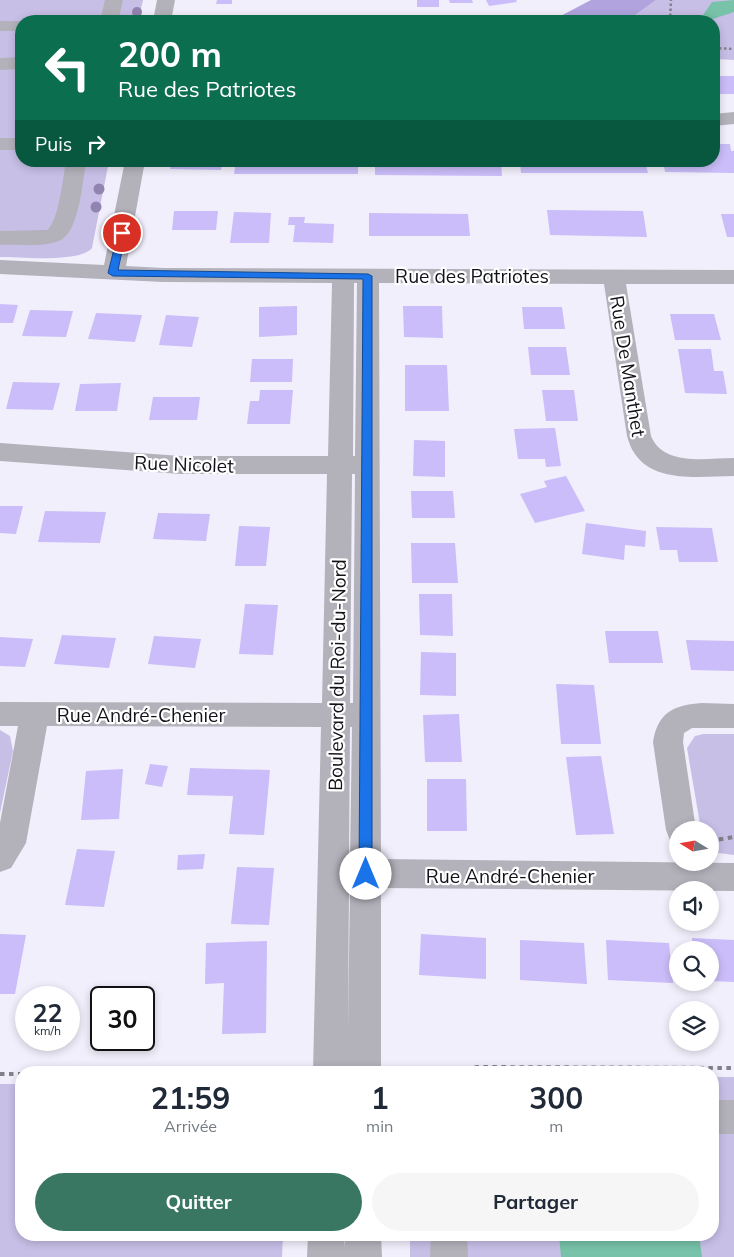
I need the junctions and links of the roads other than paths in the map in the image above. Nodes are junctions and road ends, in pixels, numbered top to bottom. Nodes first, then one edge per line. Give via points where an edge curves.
1 (114, 0) edge
2 (166, 0) edge
3 (110, 15) edge
4 (163, 15) edge
5 (0, 26) edge
6 (15, 26) edge
7 (15, 63) edge
8 (0, 64) edge
9 (734, 118) edge
10 (720, 119) edge
11 (0, 144) edge
12 (15, 144) edge
13 (75, 167) edge
14 (134, 167) edge
15 (0, 238) edge
16 (0, 267) edge
17 (113, 273) junction
18 (343, 276) junction
19 (368, 276) junction
20 (614, 276) junction
21 (734, 277) edge
22 (0, 452) edge
23 (341, 465) junction
24 (368, 465) junction
25 (734, 467) edge
26 (0, 714) edge
27 (35, 714) junction
28 (367, 714) junction
29 (336, 715) junction
30 (734, 716) edge
31 (680, 821) edge
32 (0, 858) edge
33 (669, 870) edge
34 (694, 871) edge
35 (333, 873) junction
36 (366, 874) junction
37 (734, 876) edge
38 (330, 1066) edge
39 (364, 1066) edge
40 (719, 1117) edge
41 (734, 1117) edge
42 (326, 1241) edge
43 (363, 1241) edge
44 (449, 1241) edge
45 (326, 1257) edge
46 (363, 1257) edge
47 (449, 1257) edge

1 - 3 street
2 - 4 street
5 - 6 street
7 - 8 street
9 - 10 street
11 - 12 street
13 - 15 street via 58,232 46,237
14 - 17 street
16 - 17 street, Rue des Patriotes
17 - 18 street, Rue des Patriotes
18 - 19 street, Rue des Patriotes
18 - 23 street, Boulevard du Roi-du-Nord
19 - 20 street, Rue des Patriotes
19 - 24 street, Boulevard du Roi-du-Nord
20 - 21 street, Rue des Patriotes
20 - 25 street, Rue De Manthet via 643,450 654,460 666,464
22 - 23 street, Rue Nicolet via 162,464
23 - 24 street, Rue Nicolet
23 - 29 street, Boulevard du Roi-du-Nord
24 - 28 street, Boulevard du Roi-du-Nord
26 - 27 street, Rue André-Chenier
27 - 29 street, Rue André-Chenier
27 - 32 street, Rue André-Chenier via 13,835
28 - 29 street, Rue André-Chenier
28 - 36 street, Boulevard du Roi-du-Nord
29 - 35 street, Boulevard du Roi-du-Nord
30 - 31 street via 685,717 675,721 669,730
33 - 36 street, Rue André-Chenier
34 - 37 street, Rue André-Chenier
35 - 36 street, Rue André-Chenier
35 - 38 street, Boulevard du Roi-du-Nord
36 - 39 street, Boulevard du Roi-du-Nord
40 - 41 street
42 - 45 street
43 - 46 street
44 - 47 street

